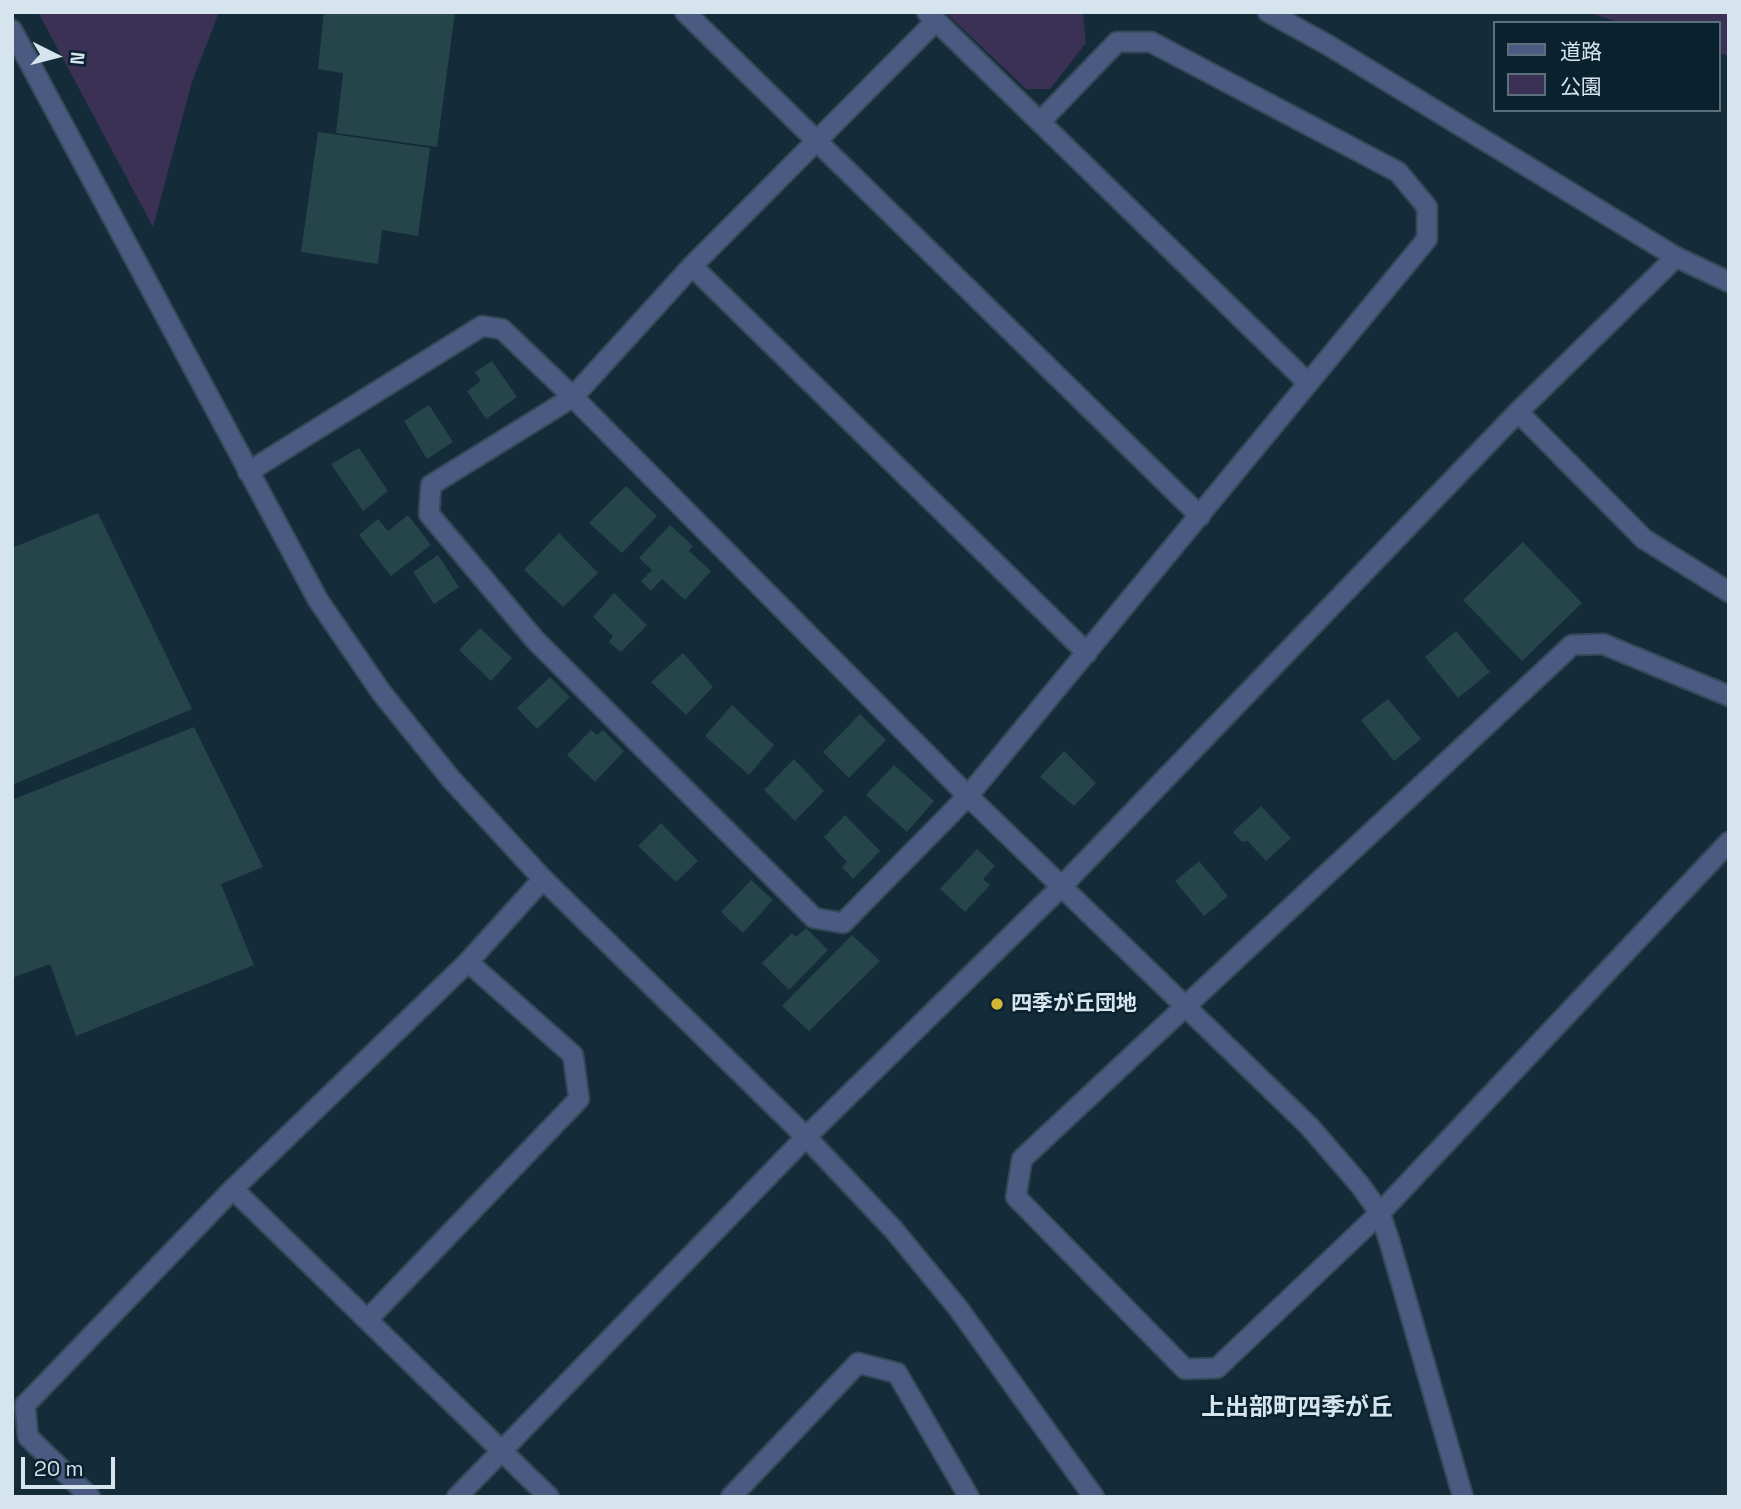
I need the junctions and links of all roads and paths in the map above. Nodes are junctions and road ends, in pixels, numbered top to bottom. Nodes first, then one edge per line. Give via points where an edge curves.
1 (685, 12) edge
2 (1268, 12) edge
3 (932, 16) edge
4 (12, 30) edge
5 (1040, 122) junction
6 (816, 139) junction
7 (1676, 257) junction
8 (692, 266) junction
9 (1729, 282) edge
10 (1307, 382) junction
11 (573, 397) junction
12 (1518, 412) junction
13 (248, 471) junction
14 (1200, 516) junction
15 (1729, 592) edge
16 (1087, 653) junction
17 (1729, 696) edge
18 (968, 796) junction
19 (1729, 842) edge
20 (543, 879) junction
21 (1061, 887) junction
22 (468, 962) junction
23 (1186, 1006) junction
24 (806, 1137) junction
25 (233, 1189) junction
26 (1380, 1213) junction
27 (368, 1319) junction
28 (501, 1451) junction
29 (90, 1497) edge
30 (457, 1497) edge
31 (549, 1497) edge
32 (730, 1497) edge
33 (969, 1497) edge
34 (1094, 1497) edge
35 (1463, 1497) edge

1 - 6 street
2 - 7 street
3 - 5 street
3 - 6 street
4 - 13 street
5 - 10 street
5 - 10 street via 1117,42 1151,41 1398,172 1427,207 1427,239
6 - 8 street
6 - 14 street
7 - 9 street
7 - 12 street
8 - 11 street
8 - 16 street
10 - 14 street
11 - 13 street via 502,330 482,326
11 - 18 street
11 - 18 street via 431,485 429,514 536,641 814,918 843,923
12 - 15 street via 1644,539
12 - 21 street
13 - 20 street via 318,600 381,692 451,779
14 - 16 street
16 - 18 street
17 - 23 street via 1603,644 1572,645
18 - 21 street
19 - 26 street
20 - 22 street
20 - 24 street
21 - 23 street
21 - 24 street
22 - 25 street
22 - 27 street via 573,1055 579,1099
23 - 26 street via 1309,1126
23 - 26 street via 1022,1159 1016,1197 1185,1369 1217,1368
24 - 28 street
24 - 34 street via 893,1229 958,1308
25 - 27 street
25 - 29 street via 25,1405 28,1437
26 - 35 street
27 - 28 street
28 - 30 street
28 - 31 street
32 - 33 street via 858,1363 897,1373

